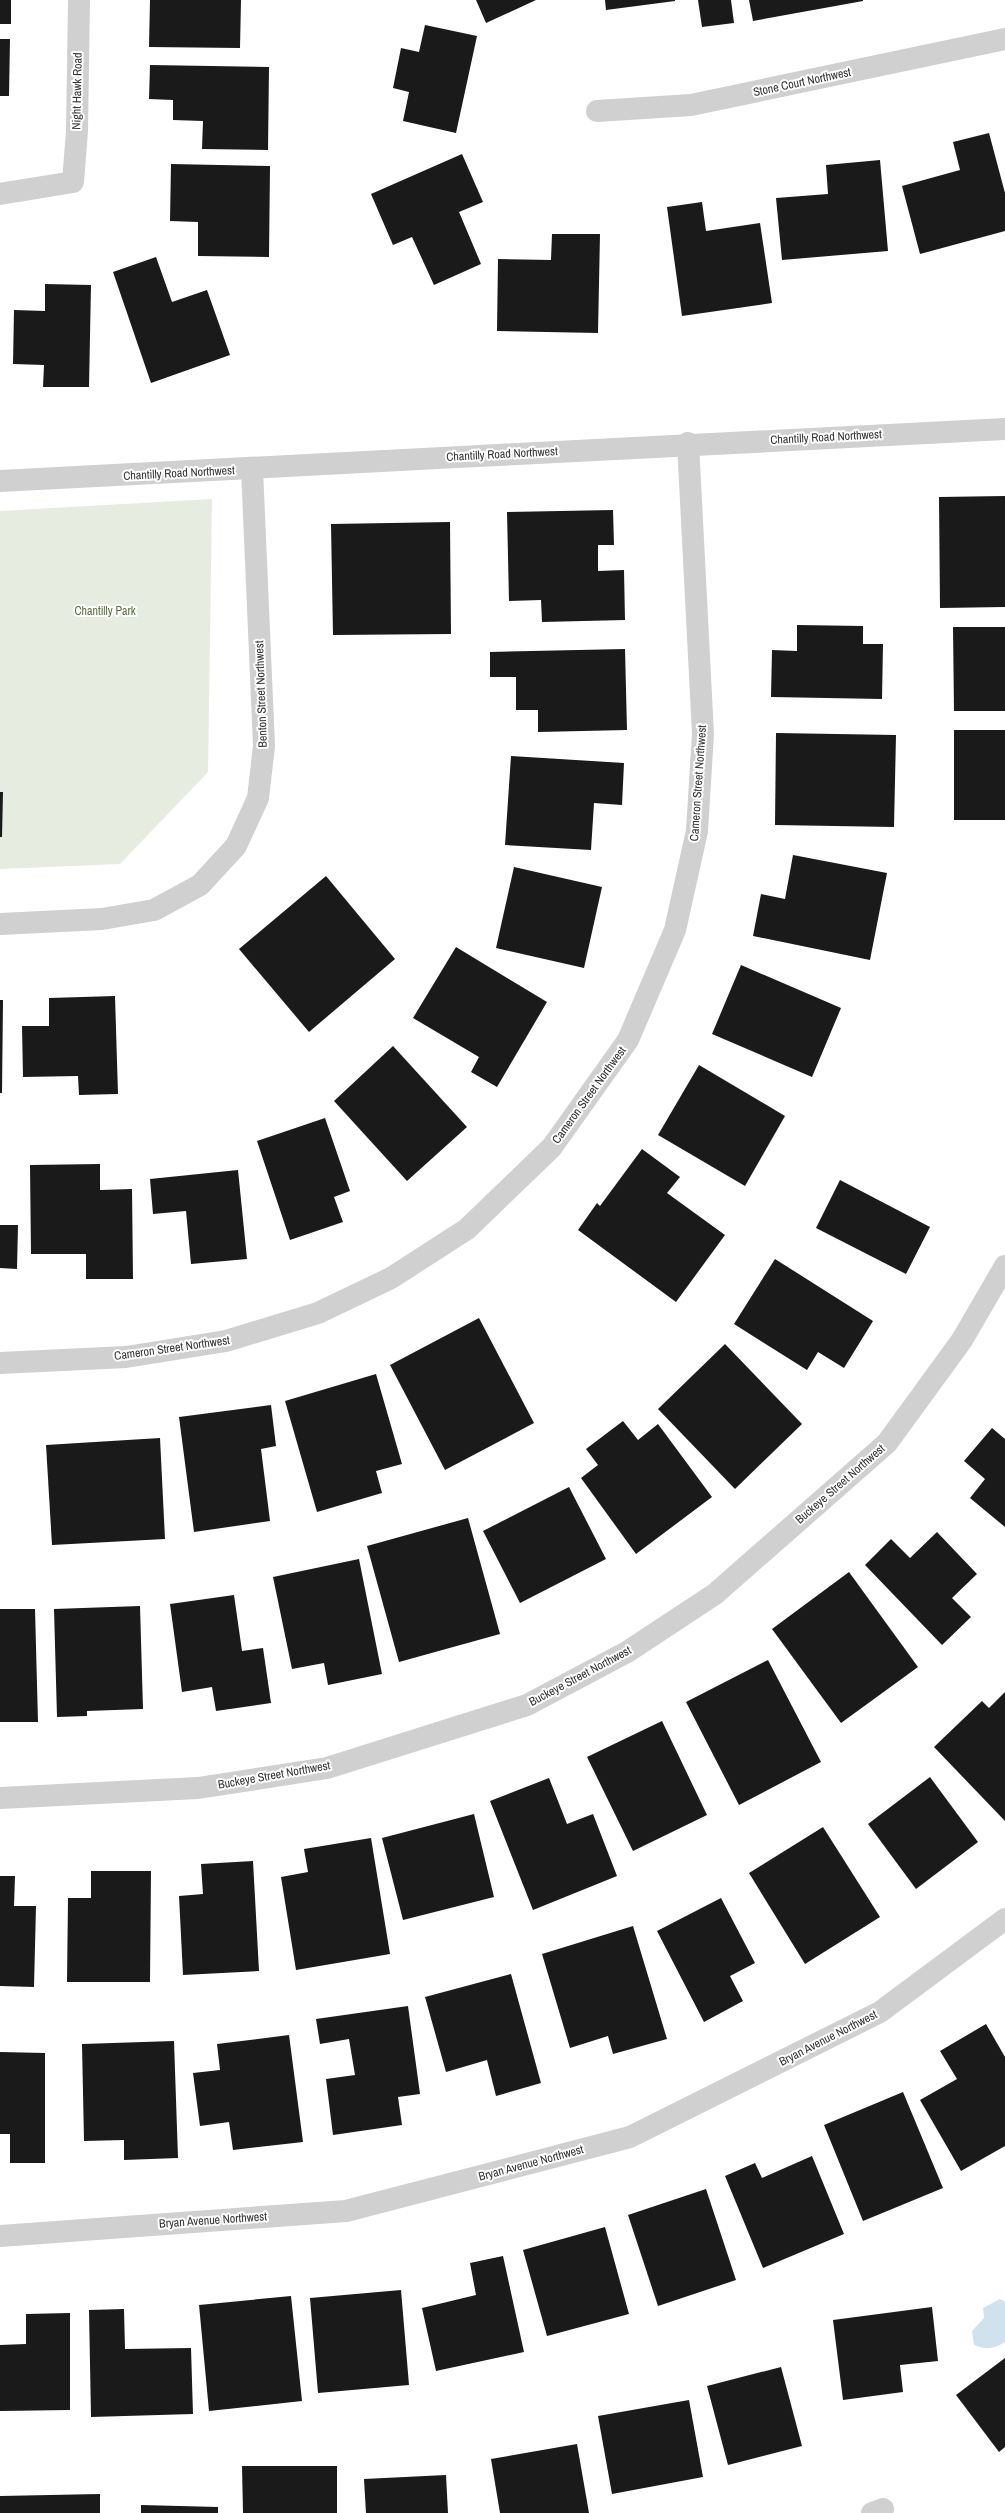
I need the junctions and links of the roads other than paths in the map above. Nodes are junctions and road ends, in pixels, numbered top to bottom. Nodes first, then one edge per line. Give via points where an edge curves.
1 (78, 0) edge
2 (1005, 39) edge
3 (597, 111) dead end
4 (0, 194) edge
5 (1005, 429) edge
6 (688, 443) junction
7 (252, 469) junction
8 (0, 482) edge
9 (0, 924) edge
10 (1005, 1266) edge
11 (0, 1363) edge
12 (0, 1798) edge
13 (1005, 1919) edge
14 (0, 2236) edge

1 - 4 street, Night Hawk Road via 77,131 73,182
2 - 3 street, Stone Court Northwest via 691,105
5 - 6 street, Chantilly Road Northwest
6 - 7 street, Chantilly Road Northwest
6 - 11 street, Cameron Street Northwest via 703,734 697,831 675,930 628,1040 552,1147 467,1229 390,1278 318,1313 226,1341 126,1357
7 - 8 street, Chantilly Road Northwest
7 - 9 street, Benton Street Northwest via 264,746 258,798 236,846 200,885 154,910 102,920
10 - 12 street, Buckeye Street Northwest via 962,1340 887,1443 715,1594 627,1652 527,1705 327,1768 198,1788
13 - 14 street, Bryan Avenue Northwest via 880,2012 630,2137 346,2211

